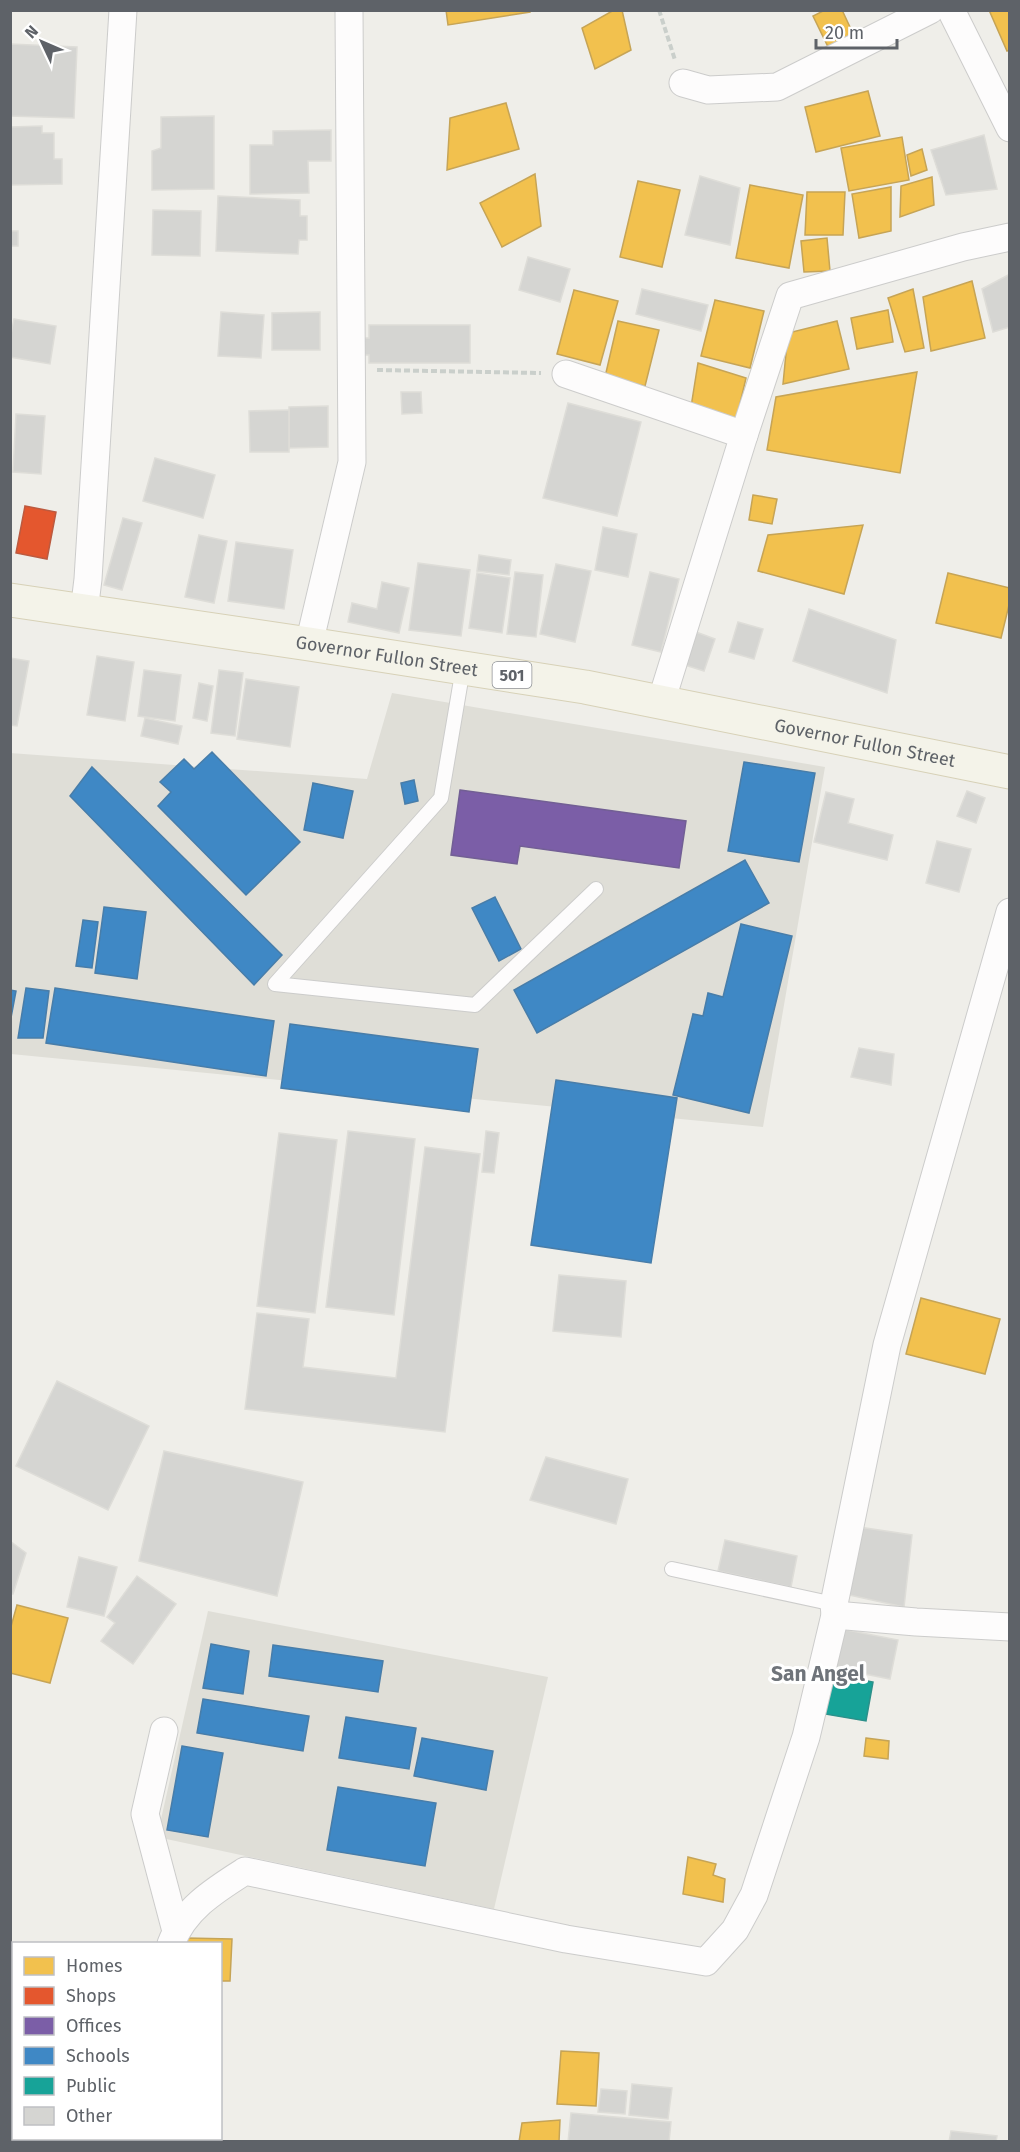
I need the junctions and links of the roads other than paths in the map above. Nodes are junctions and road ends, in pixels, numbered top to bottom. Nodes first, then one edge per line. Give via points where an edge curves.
1 (123, 10) edge
2 (349, 10) edge
3 (930, 10) edge
4 (951, 10) edge
5 (683, 84) road end
6 (1010, 128) edge
7 (1010, 237) edge
8 (566, 374) road end
9 (744, 435) junction
10 (10, 600) edge
11 (84, 612) junction
12 (309, 644) junction
13 (464, 668) junction
14 (661, 702) junction
15 (1010, 772) edge
16 (596, 889) dead end
17 (1010, 912) edge
18 (672, 1569) dead end
19 (834, 1609) junction
20 (1010, 1627) edge
21 (164, 1731) dead end
22 (174, 1937) edge

1 - 11 street
2 - 12 street via 352,462
3 - 5 street via 777,87 708,90
4 - 6 street
7 - 9 street via 790,296
8 - 9 street
9 - 14 street
10 - 11 main road, Governor Fullon Street / 501
11 - 12 main road, Governor Fullon Street / 501
12 - 13 main road, Governor Fullon Street / 501
13 - 14 main road, Governor Fullon Street / 501
13 - 16 lane via 441,798 275,984 475,1005
14 - 15 main road, Governor Fullon Street / 501
17 - 19 street via 887,1345
18 - 19 lane
19 - 20 street via 916,1622
19 - 22 street via 806,1737 754,1895 735,1930 706,1962 566,1939 245,1871 206,1896
21 - 22 street via 146,1814

